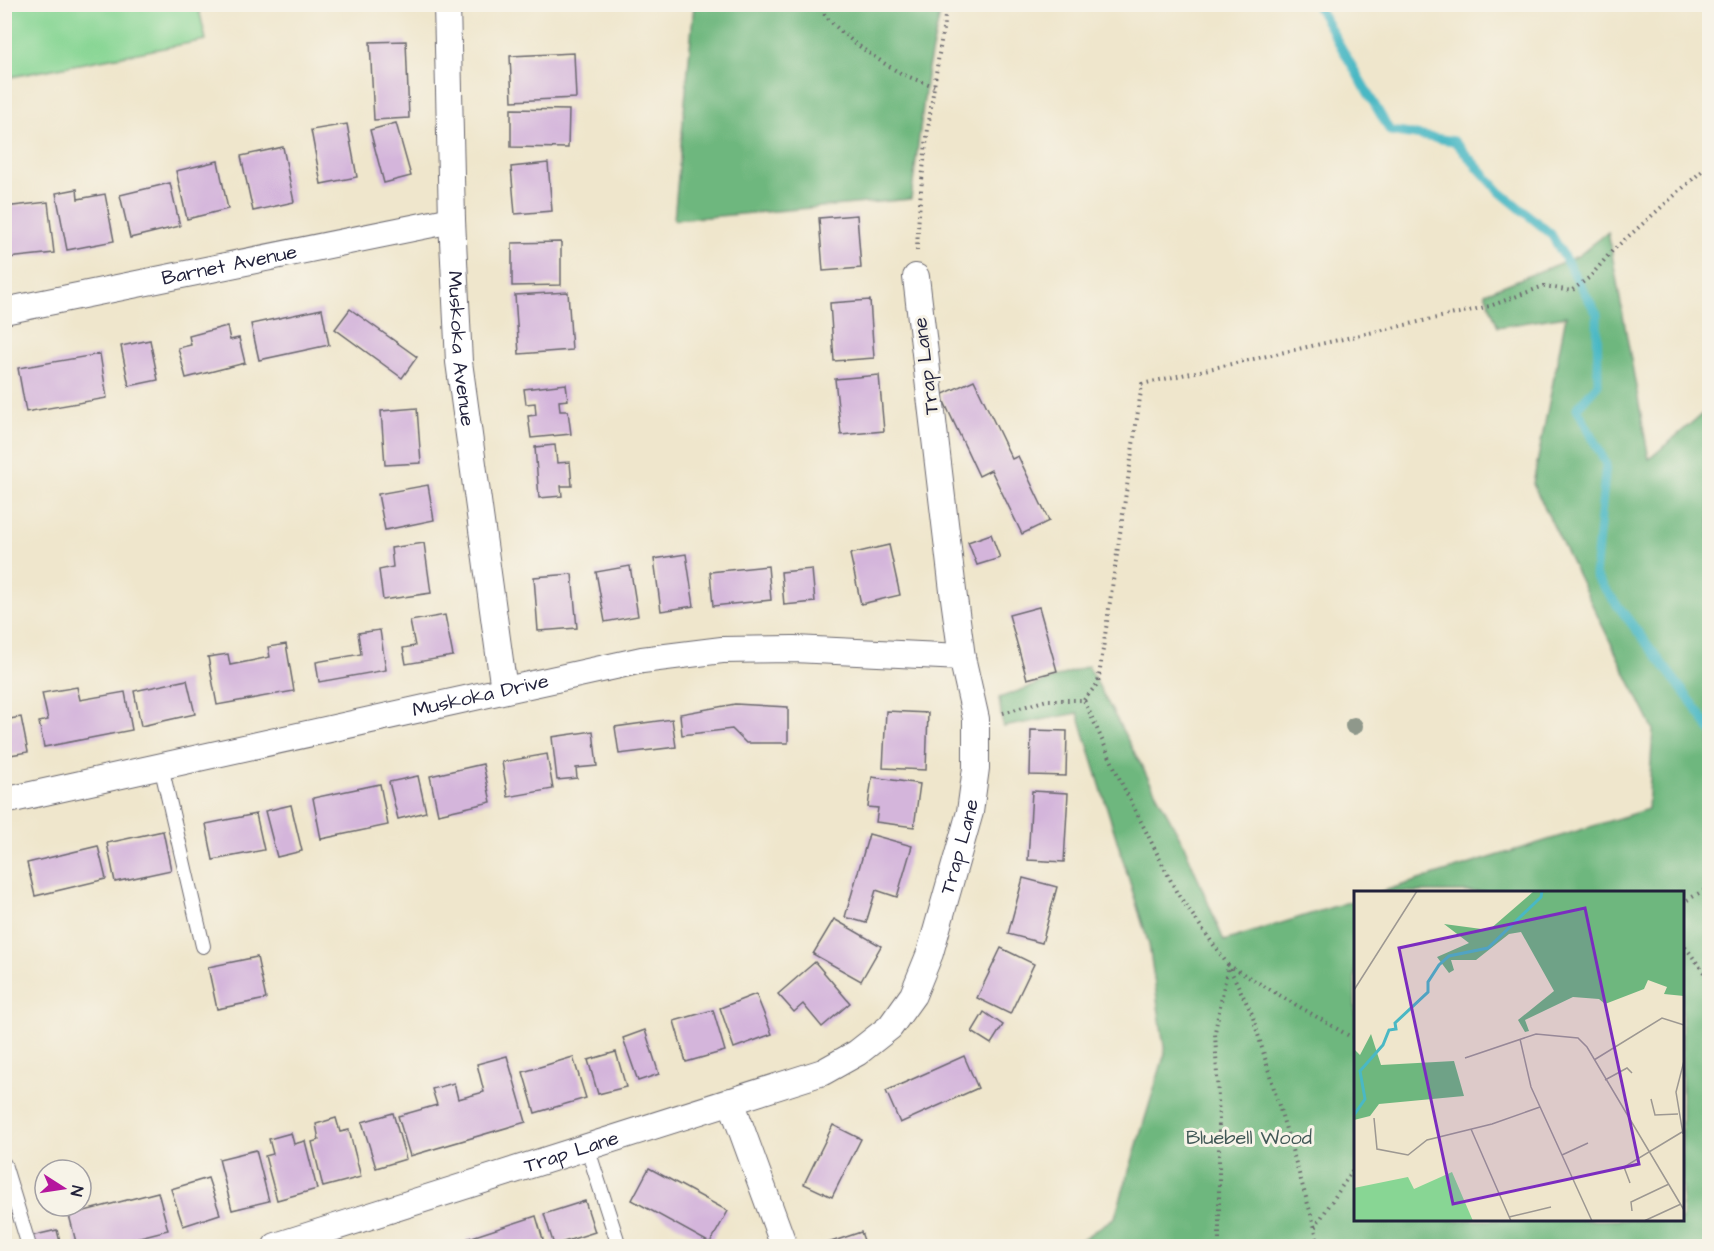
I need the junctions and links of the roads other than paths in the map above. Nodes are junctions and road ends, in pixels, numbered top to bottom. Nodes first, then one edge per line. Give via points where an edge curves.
1 (447, 4) edge
2 (453, 220) junction
3 (916, 277) road end
4 (4, 311) edge
5 (962, 657) junction
6 (504, 690) junction
7 (161, 766) junction
8 (4, 801) edge
9 (203, 946) dead end
10 (731, 1101) junction
11 (587, 1147) junction
12 (4, 1164) edge
13 (29, 1246) edge
14 (276, 1246) edge
15 (619, 1246) edge
16 (784, 1246) edge

1 - 2 street, Muskoka Avenue
2 - 4 street, Barnet Avenue
2 - 6 street, Muskoka Avenue via 459,362
3 - 5 street, Trap Lane
5 - 6 street, Muskoka Drive via 794,649 722,650 642,660
5 - 10 street, Trap Lane via 976,719 976,768 970,812 930,952 913,995 890,1027 857,1053 823,1072
6 - 7 street, Muskoka Drive
7 - 8 street, Muskoka Drive
7 - 9 lane
10 - 11 street, Trap Lane
10 - 16 street
11 - 14 street, Trap Lane
11 - 15 lane
12 - 13 lane

